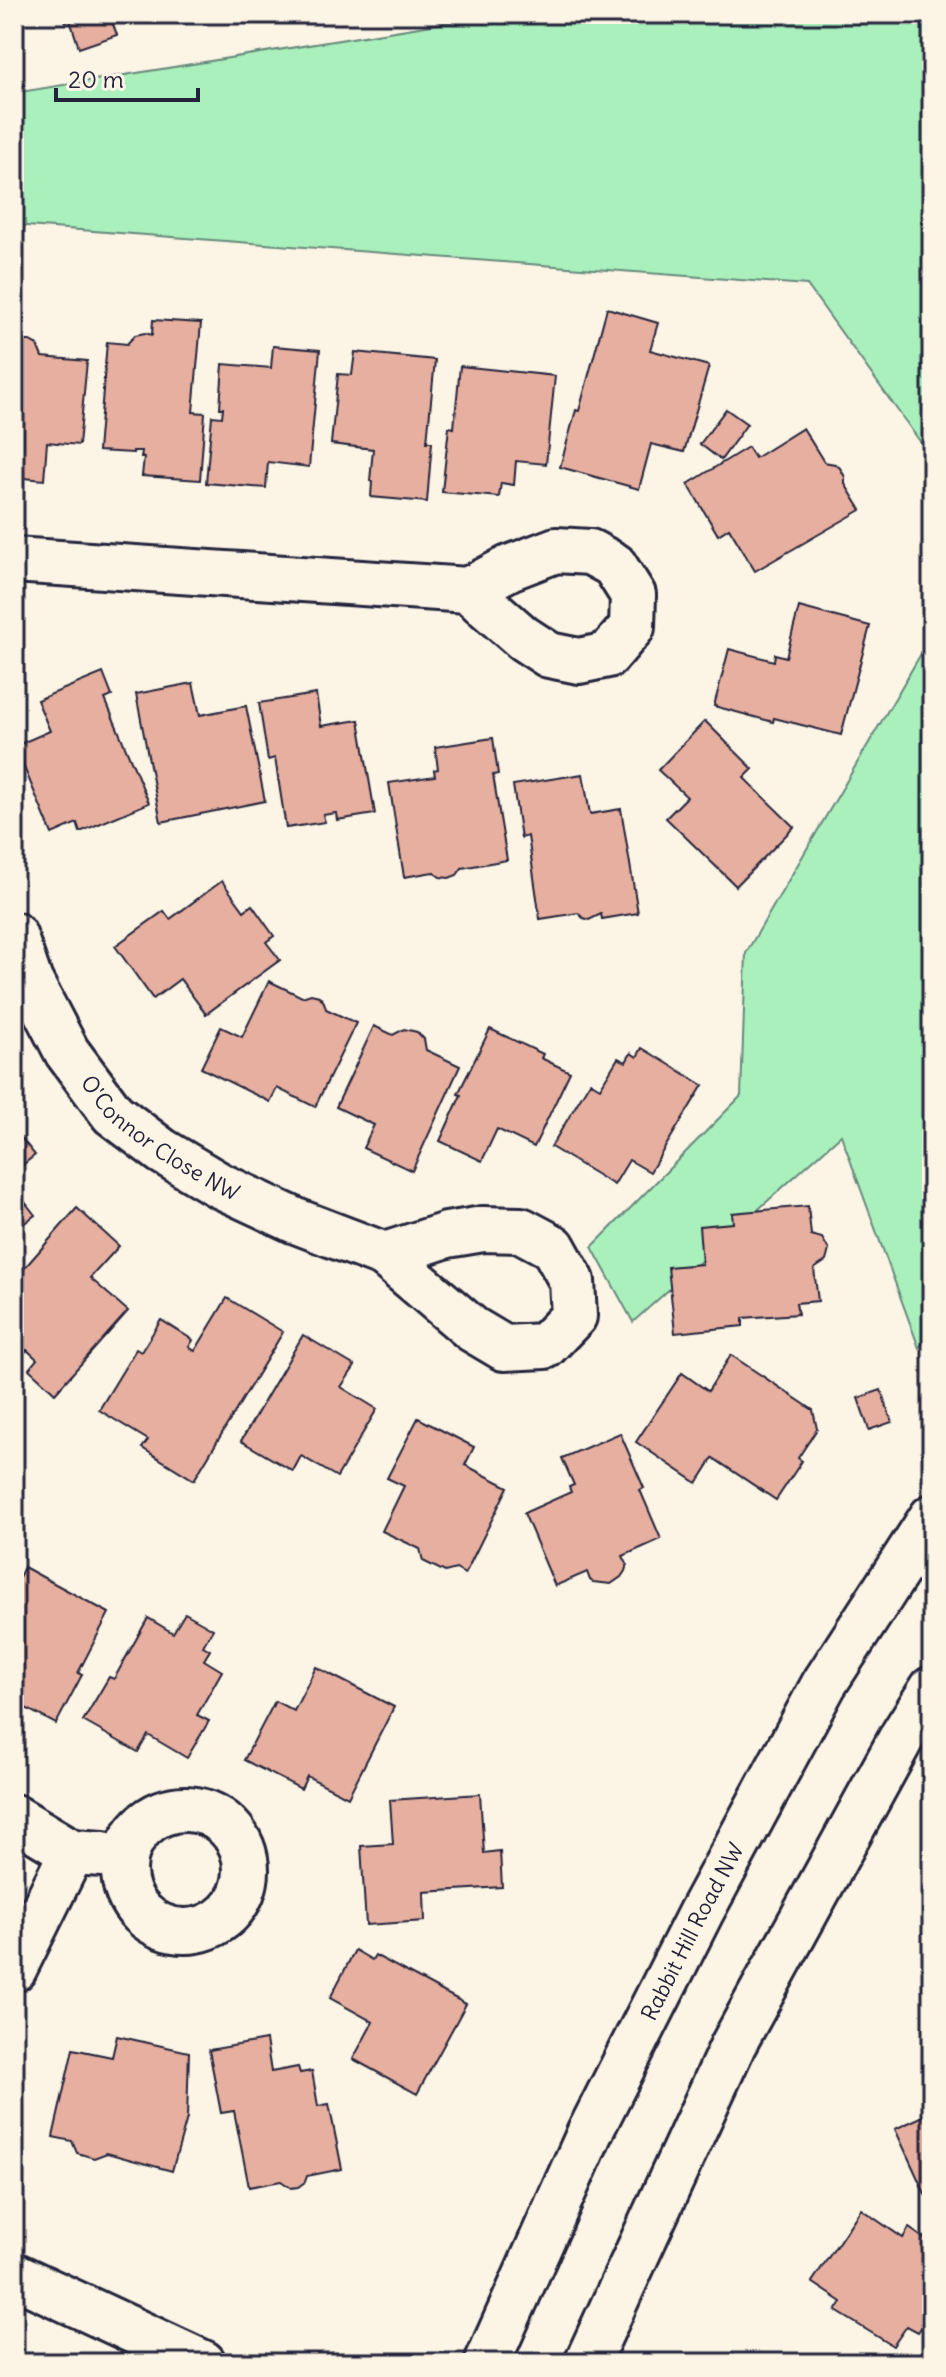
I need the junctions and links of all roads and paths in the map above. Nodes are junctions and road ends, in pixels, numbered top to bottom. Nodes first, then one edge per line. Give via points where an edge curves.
1 (14, 560) edge
2 (468, 590) dead end
3 (14, 935) edge
4 (385, 1255) dead end
5 (932, 1517) edge
6 (932, 1689) edge
7 (17, 1827) edge
8 (72, 1852) junction
9 (125, 1856) dead end
10 (14, 1969) edge
11 (14, 2275) edge
12 (203, 2363) edge
13 (487, 2363) edge
14 (587, 2363) edge

1 - 2 main road
3 - 4 main road, O'Connor Close NW via 30,981 67,1052 113,1114 219,1185
5 - 13 main road, Rabbit Hill Road NW via 824,1684 709,1898 590,2132
6 - 14 main road via 733,2045
7 - 8 main road
8 - 9 main road
8 - 10 main road
11 - 12 main road

